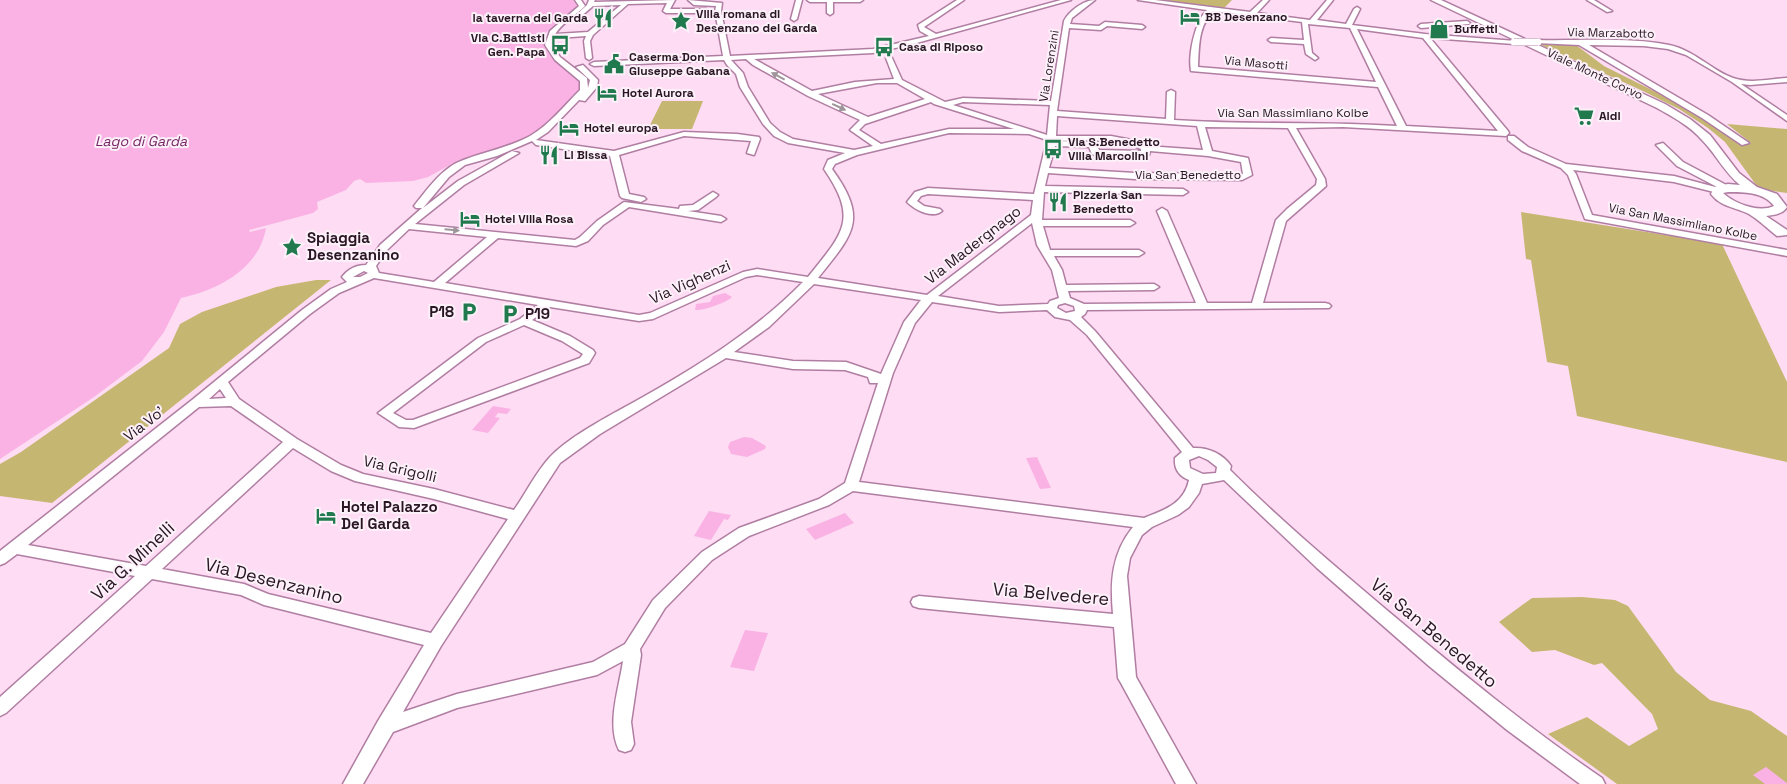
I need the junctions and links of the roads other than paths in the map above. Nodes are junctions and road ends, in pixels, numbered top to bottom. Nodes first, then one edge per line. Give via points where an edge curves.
1 (578, 0) edge
2 (672, 0) edge
3 (691, 0) edge
4 (799, 0) edge
5 (810, 0) edge
6 (830, 0) edge
7 (860, 0) edge
8 (961, 0) edge
9 (1068, 0) edge
10 (1140, 0) edge
11 (1266, 0) edge
12 (1330, 0) edge
13 (1435, 0) edge
14 (1590, 0) edge
15 (629, 1) edge
16 (1090, 1) edge
17 (592, 2) edge
18 (1213, 9) junction
19 (1357, 9) dead end
20 (1609, 10) dead end
21 (718, 11) junction
22 (830, 13) dead end
23 (1251, 15) junction
24 (794, 19) dead end
25 (1308, 22) junction
26 (1467, 23) dead end
27 (1066, 26) junction
28 (1142, 27) dead end
29 (1350, 28) junction
30 (557, 36) junction
31 (935, 36) junction
32 (1423, 36) junction
33 (586, 38) junction
34 (1271, 40) dead end
35 (1308, 42) junction
36 (1580, 43) junction
37 (897, 46) junction
38 (557, 48) dead end
39 (873, 51) junction
40 (748, 57) junction
41 (727, 58) junction
42 (889, 58) junction
43 (1315, 58) dead end
44 (590, 63) junction
45 (1731, 80) junction
46 (1787, 80) edge
47 (899, 81) junction
48 (1381, 85) junction
49 (1171, 92) dead end
50 (811, 94) junction
51 (932, 99) junction
52 (1054, 103) junction
53 (946, 104) junction
54 (1054, 113) junction
55 (1787, 119) edge
56 (867, 120) junction
57 (1170, 122) junction
58 (1200, 124) junction
59 (1291, 126) junction
60 (1402, 127) junction
61 (1032, 132) junction
62 (1506, 135) junction
63 (1051, 139) junction
64 (536, 142) junction
65 (1094, 142) junction
66 (1745, 143) dead end
67 (1660, 145) dead end
68 (881, 148) junction
69 (1145, 148) junction
70 (752, 152) dead end
71 (854, 153) junction
72 (1208, 153) junction
73 (614, 154) junction
74 (1549, 159) junction
75 (1564, 166) junction
76 (1044, 170) junction
77 (1735, 175) junction
78 (1728, 189) junction
79 (1754, 191) junction
80 (1183, 192) dead end
81 (1039, 193) junction
82 (713, 194) dead end
83 (419, 206) dead end
84 (1751, 210) junction
85 (937, 211) dead end
86 (1773, 211) junction
87 (1162, 212) dead end
88 (721, 219) dead end
89 (1036, 220) junction
90 (1130, 223) dead end
91 (408, 226) junction
92 (497, 234) junction
93 (1784, 237) edge
94 (391, 240) junction
95 (564, 243) junction
96 (1046, 253) junction
97 (1138, 253) dead end
98 (560, 254) dead end
99 (1787, 254) edge
100 (373, 273) junction
101 (352, 276) junction
102 (813, 281) junction
103 (435, 286) junction
104 (1154, 287) dead end
105 (1063, 288) junction
106 (929, 298) junction
107 (1065, 300) junction
108 (548, 303) junction
109 (1203, 306) junction
110 (1257, 306) junction
111 (1325, 306) dead end
112 (1051, 307) junction
113 (1077, 312) junction
114 (524, 321) junction
115 (725, 354) junction
116 (874, 380) dead end
117 (222, 382) junction
118 (234, 402) junction
119 (196, 403) junction
120 (292, 442) junction
121 (1190, 453) junction
122 (1219, 476) junction
123 (1196, 478) junction
124 (851, 486) junction
125 (516, 516) junction
126 (1145, 523) junction
127 (14, 548) junction
128 (0, 559) edge
129 (149, 573) junction
130 (919, 602) dead end
131 (1122, 621) junction
132 (435, 641) junction
133 (631, 649) junction
134 (0, 708) edge
135 (384, 727) junction
136 (625, 744) dead end
137 (353, 784) edge
138 (1186, 784) edge
139 (1595, 784) edge

1 - 83 street via 582,6 551,34 548,44 551,52 584,80 584,90 545,130 531,139 462,163 446,175
2 - 15 street
2 - 21 street via 666,11
3 - 21 street via 694,3 720,4
4 - 24 street
5 - 6 street
6 - 7 street
6 - 22 street
8 - 31 street via 920,26
9 - 31 street
10 - 18 street, Via Marzabotto
11 - 23 street
12 - 25 street
13 - 77 main road, Viale Monte Corvo via 1661,106 1706,137
14 - 20 street
15 - 17 street
15 - 33 street
16 - 27 street, Via Lorenzini via 1069,17
17 - 30 street
18 - 23 street, Via Marzabotto
18 - 48 street, Via Masotti via 1207,12 1201,25 1194,69
19 - 29 street
21 - 41 street
23 - 25 street, Via Marzabotto
25 - 29 street, Via Marzabotto
25 - 35 street
26 - 32 street via 1421,22
27 - 28 street via 1101,28 1105,24
27 - 52 street, Via Lorenzini
29 - 32 street, Via Marzabotto
29 - 48 street
30 - 33 street
30 - 38 street
31 - 37 street
32 - 36 street, Via Marzabotto, bridge
32 - 62 street
33 - 44 street
34 - 35 street
35 - 43 street via 1310,54
36 - 45 street, Via Marzabotto via 1669,47 1688,54
36 - 66 street via 1700,111
37 - 39 street
37 - 42 street
39 - 40 street
39 - 42 street
40 - 41 street
50 -> 40 street
41 - 44 street
41 - 71 street via 767,124 777,134 807,145
42 - 47 street
44 - 44 street via 576,62
44 - 64 street via 593,88 556,128
45 - 46 street, Via Marzabotto via 1750,83
45 - 55 street
47 - 50 street via 834,87
47 - 51 street
48 - 60 street
49 - 57 street
50 -> 56 street
51 - 53 street
51 - 56 street
52 - 53 street via 963,100
52 - 54 street, Via Lorenzini
53 - 61 street
54 - 57 street, Via San Massimliano Kolbe
54 - 63 street, Via Lorenzini
56 - 68 street via 854,130
57 - 58 street, Via San Massimliano Kolbe
58 - 59 street, Via San Massimliano Kolbe
58 - 72 street, Via San Benedetto
59 - 60 street, Via San Massimliano Kolbe
59 - 110 street via 1320,178 1321,186 1281,220
60 - 62 street, Via San Massimliano Kolbe
61 - 63 street
61 - 68 street via 949,131
62 - 74 street, Via San Massimliano Kolbe via 1525,149
62 - 74 street, Via San Massimliano Kolbe via 1516,133
63 - 65 street
63 - 76 street
64 - 73 street
64 - 91 street via 453,189
65 - 69 street via 1126,140
65 - 69 street via 1094,152 1137,155 1145,154
67 - 78 street via 1680,164
68 - 71 street
69 - 72 street
70 - 73 street via 756,139 684,134
71 - 102 street via 831,162 828,169 844,193 849,221 845,235
72 - 76 street, Via San Benedetto via 1245,160 1248,175 1135,176
73 - 82 street via 625,196 686,209 695,208
74 - 75 street, Via San Massimliano Kolbe
75 - 78 street via 1682,180
75 - 99 street, Via San Massimliano Kolbe via 1572,174 1588,217
76 - 81 street
77 - 78 main road, Viale Monte Corvo
77 - 79 main road, Viale Monte Corvo
78 - 79 main road
78 - 84 main road via 1718,196 1725,202
79 - 86 main road via 1779,202 1781,207
80 - 81 street
81 - 85 street via 928,191 913,198 917,208
81 - 89 street
84 - 86 main road
84 - 93 main road
86 - 93 main road
87 - 109 street
88 - 95 street via 626,204 584,239
89 - 90 street
89 - 96 street
89 - 106 street, Via Madergnago
91 -> 92 street
91 - 94 street
92 - 95 street
92 - 103 street
94 - 100 street via 372,261
94 - 101 street via 367,257
95 - 98 street
96 - 97 street
96 - 105 street
100 - 101 street
100 - 103 street, Via Vighenzi
101 - 117 street, Via Vo'
102 - 106 street, Via Vighenzi
102 - 108 street, Via Vighenzi via 757,272 743,275 653,316 640,318
102 - 115 street via 785,308
103 - 108 street, Via Vighenzi
104 - 105 street
105 - 107 street
106 - 112 street, Via Vighenzi via 999,309
106 - 124 street, Via Madergnago via 910,322 887,373
107 - 112 street
107 - 113 street via 1078,304
108 - 114 street
109 - 110 street
109 - 113 street
110 - 111 street
112 - 113 street via 1056,313
113 - 121 street
114 - 114 street via 576,343 589,353 585,360 414,424 404,424 384,413 482,340
115 - 116 street via 793,364 846,366 875,374
115 - 125 street via 579,440 556,460
117 - 118 street
117 - 119 street, Via Vo'
118 - 119 street
118 - 120 street, Via Grigolli
119 - 127 street, Via Vo'
120 - 125 street, Via Grigolli via 360,478
120 - 129 street, Via G. Minelli
121 - 122 street, Via San Benedetto via 1210,454 1219,459 1224,466
121 - 123 street via 1182,458 1182,467
122 - 123 street, Via San Benedetto
122 - 139 street, Via San Benedetto via 1475,695
123 - 126 street via 1196,486 1188,500 1176,511
124 - 126 street
124 - 133 street via 824,502 744,532 707,556 660,604
125 - 132 street
126 - 131 street, Via Belvedere via 1135,534 1121,564
127 - 128 street, Via Vo'
127 - 129 street, Via Desenzanino
129 - 132 street, Via Desenzanino via 244,590 264,599
129 - 134 street, Via G. Minelli
130 - 131 street, Via Belvedere
131 - 138 street via 1127,678
132 - 135 street
133 - 135 street via 597,668 457,701
133 - 136 street via 633,655 622,722
135 - 137 street

